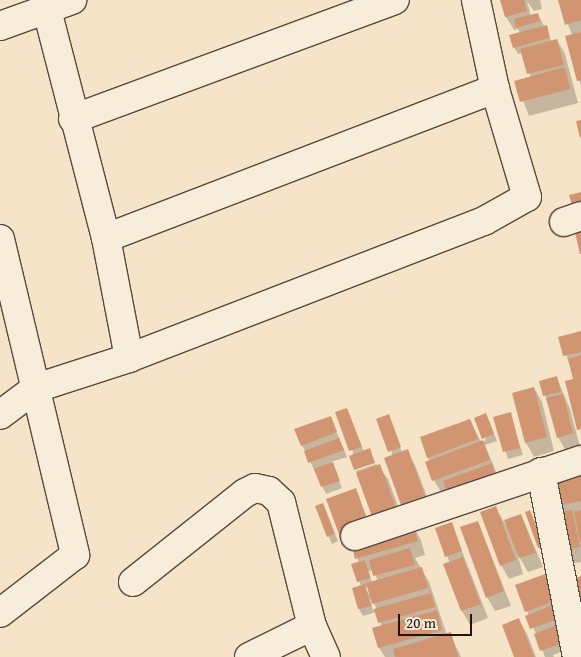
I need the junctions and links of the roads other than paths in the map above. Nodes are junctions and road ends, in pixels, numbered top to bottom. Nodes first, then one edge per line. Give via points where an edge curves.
1 (72, 0) edge
2 (395, 0) edge
3 (476, 0) edge
4 (47, 10) junction
5 (0, 26) edge
6 (495, 89) junction
7 (73, 119) junction
8 (106, 238) junction
9 (1, 251) edge
10 (129, 358) junction
11 (36, 388) junction
12 (0, 415) edge
13 (581, 460) edge
14 (541, 472) junction
15 (355, 536) dead end
16 (133, 582) dead end
17 (0, 613) edge
18 (312, 626) junction
19 (249, 657) edge
20 (326, 657) edge
21 (577, 657) edge

1 - 4 street
2 - 7 street
3 - 6 street
4 - 5 street
4 - 7 street
6 - 8 street
6 - 10 street via 526,197 484,221
7 - 8 street
8 - 10 street
9 - 11 street
10 - 11 street
11 - 12 street
11 - 17 street via 75,555
13 - 14 street
14 - 15 street
14 - 21 street
16 - 18 street via 245,493 262,488 281,502
18 - 19 street
18 - 20 street

